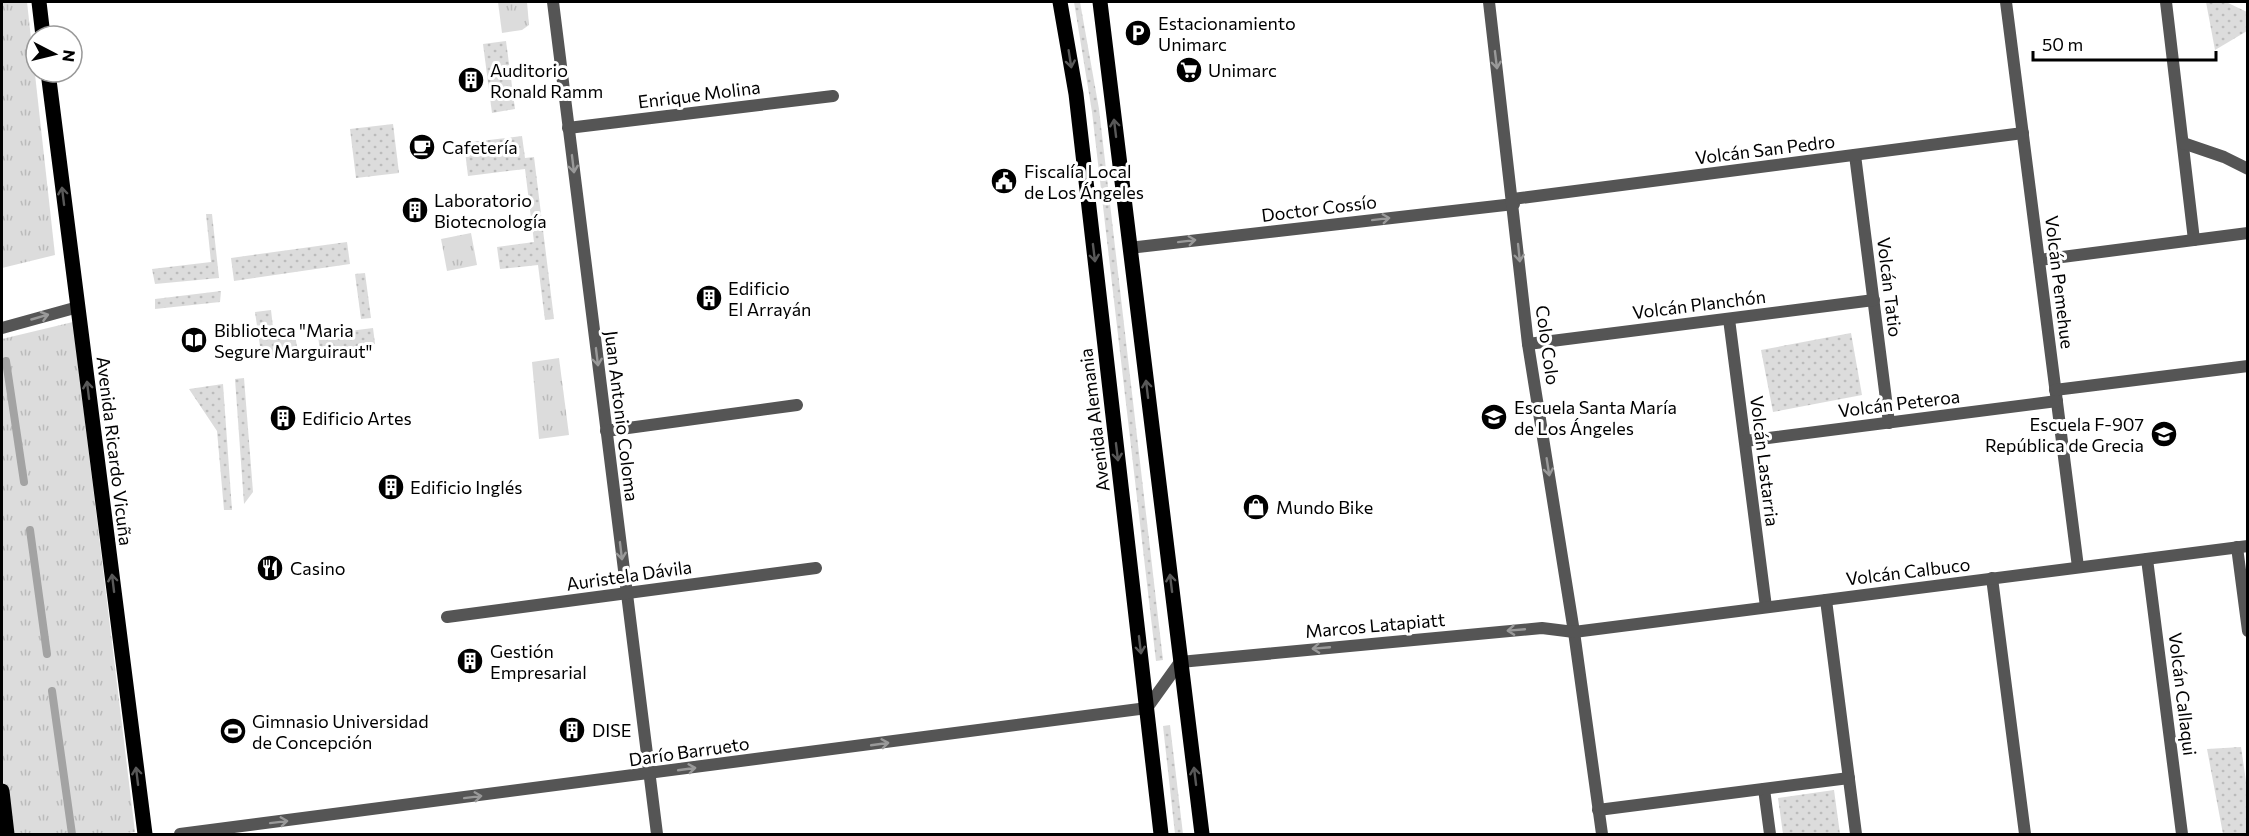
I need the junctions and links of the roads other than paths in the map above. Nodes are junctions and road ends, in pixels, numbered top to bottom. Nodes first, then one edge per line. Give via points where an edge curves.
1 (39, 2) edge
2 (553, 2) edge
3 (1060, 2) edge
4 (1100, 2) edge
5 (1490, 2) edge
6 (2006, 2) edge
7 (2166, 2) edge
8 (42, 24) edge
9 (50, 84) edge
10 (833, 96) dead end
11 (568, 128) junction
12 (2023, 133) junction
13 (2183, 143) junction
14 (1855, 155) junction
15 (2247, 169) edge
16 (1513, 201) junction
17 (2247, 233) edge
18 (2194, 240) junction
19 (1129, 248) junction
20 (2039, 260) junction
21 (1874, 300) junction
22 (78, 307) junction
23 (1730, 319) junction
24 (2, 328) edge
25 (1528, 344) junction
26 (2247, 366) edge
27 (2056, 395) junction
28 (797, 405) dead end
29 (1889, 423) junction
30 (606, 430) junction
31 (1745, 441) junction
32 (2242, 546) edge
33 (2147, 558) junction
34 (2078, 567) junction
35 (816, 568) dead end
36 (1992, 578) junction
37 (626, 593) junction
38 (1826, 600) junction
39 (1766, 608) junction
40 (447, 617) dead end
41 (2247, 631) edge
42 (1574, 632) junction
43 (1180, 662) junction
44 (1147, 708) junction
45 (649, 774) junction
46 (1849, 778) junction
47 (1764, 789) junction
48 (2, 791) edge
49 (1598, 810) junction
50 (8, 834) edge
51 (145, 834) edge
52 (180, 834) edge
53 (657, 834) edge
54 (1161, 834) edge
55 (1202, 834) edge
56 (1602, 834) edge
57 (1770, 834) edge
58 (1856, 834) edge
59 (2025, 834) edge
60 (2182, 834) edge

1 - 8 main road
2 - 11 street, Juan Antonio Coloma
3 -> 44 main road, Avenida Alemania via 1076,94
19 -> 4 main road
5 -> 16 street, Colo Colo
6 - 12 street, Volcán Pemehue
7 - 13 street
22 -> 9 main road, Avenida Ricardo Vicuña
10 - 11 street, Enrique Molina
11 -> 30 street, Juan Antonio Coloma
12 - 14 street, Volcán San Pedro
12 - 20 street, Volcán Pemehue
13 - 15 street
13 - 18 street
14 - 16 street, Volcán San Pedro
14 - 21 street, Volcán Tatio
19 -> 16 street, Doctor Cossío
16 -> 25 street, Colo Colo
17 - 18 street
18 - 20 street
43 -> 19 main road
20 - 27 street, Volcán Pemehue
21 - 23 street, Volcán Planchón
21 - 29 street, Volcán Tatio
24 -> 22 street
51 -> 22 main road, Avenida Ricardo Vicuña
23 - 25 street, Volcán Planchón
23 - 31 street, Volcán Lastarria
25 -> 42 street, Colo Colo
26 - 27 street, Volcán Peteroa
27 - 29 street, Volcán Peteroa
27 - 34 street, Volcán Pemehue
28 - 30 street
29 - 31 street, Volcán Peteroa
30 -> 37 street, Juan Antonio Coloma
31 - 39 street, Volcán Lastarria
32 - 33 street, Volcán Calbuco
32 - 41 street
33 - 34 street, Volcán Calbuco
33 - 60 street, Volcán Callaqui
34 - 36 street, Volcán Calbuco
35 - 37 street, Auristela Dávila
36 - 38 street, Volcán Calbuco
36 - 59 street
37 - 40 street, Auristela Dávila
37 - 45 street, Juan Antonio Coloma
38 - 39 street, Volcán Calbuco
38 - 46 street
39 - 42 street, Volcán Calbuco
42 -> 43 street, Marcos Latapiatt via 1542,628
42 - 49 street, Colo Colo
43 - 44 street
55 -> 43 main road
45 -> 44 street, Darío Barrueto
44 - 54 main road, Avenida Alemania
52 -> 45 street, Darío Barrueto
45 - 53 street, Juan Antonio Coloma
46 - 47 street
46 - 58 street
47 - 49 street
47 - 57 street
48 - 50 main road
49 - 56 street, Colo Colo

